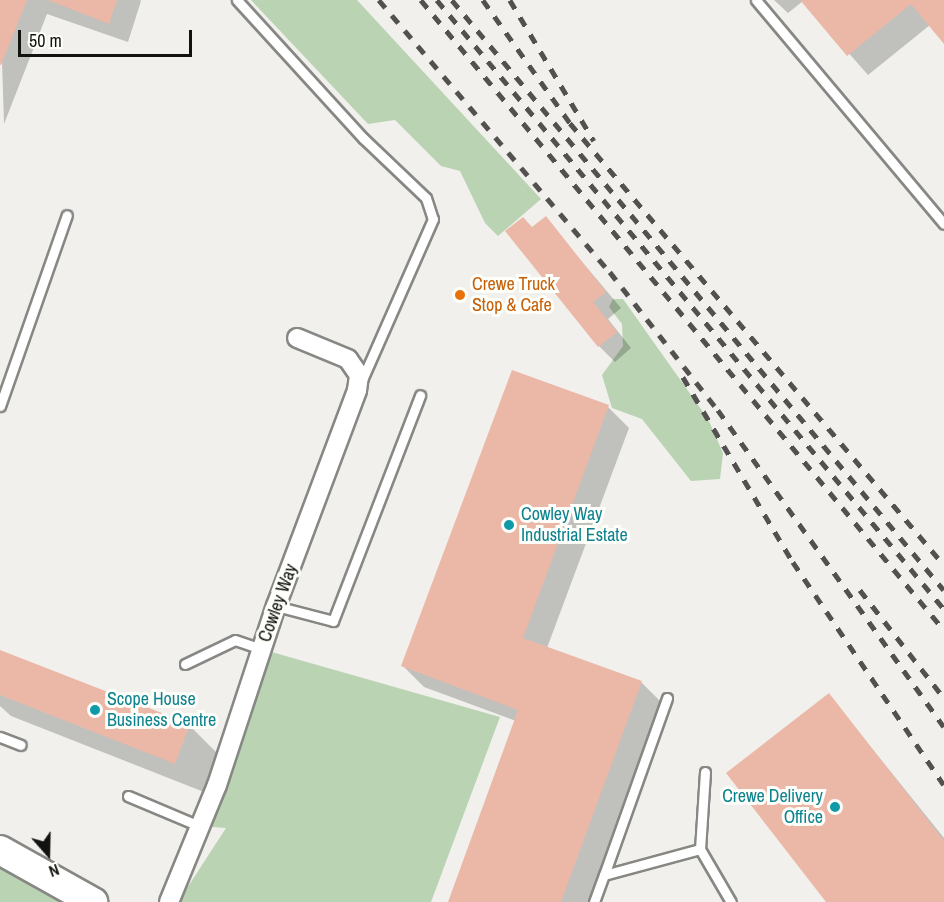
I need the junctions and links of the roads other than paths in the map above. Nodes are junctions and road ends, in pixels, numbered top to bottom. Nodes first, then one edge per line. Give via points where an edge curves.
1 (237, 0) edge
2 (756, 0) edge
3 (67, 215) dead end
4 (944, 224) edge
5 (297, 338) dead end
6 (357, 390) junction
7 (420, 395) dead end
8 (0, 406) edge
9 (276, 606) junction
10 (261, 649) junction
11 (185, 664) dead end
12 (667, 698) dead end
13 (0, 737) edge
14 (21, 746) dead end
15 (705, 772) dead end
16 (128, 796) dead end
17 (199, 826) junction
18 (700, 849) junction
19 (0, 850) edge
20 (604, 875) junction
21 (93, 902) edge
22 (169, 902) edge
23 (594, 902) edge
24 (731, 902) edge

1 - 6 lane via 363,138 426,198 433,219
2 - 4 lane
3 - 8 lane
5 - 6 street via 348,359 359,375
6 - 9 street, Cowley Way
7 - 9 lane via 333,621
9 - 10 street, Cowley Way
10 - 11 lane via 235,640
10 - 17 street, Cowley Way
12 - 20 lane
13 - 14 lane
15 - 18 lane
16 - 17 lane
17 - 22 street, Cowley Way
18 - 20 lane
18 - 24 lane
19 - 21 main road
20 - 23 lane

